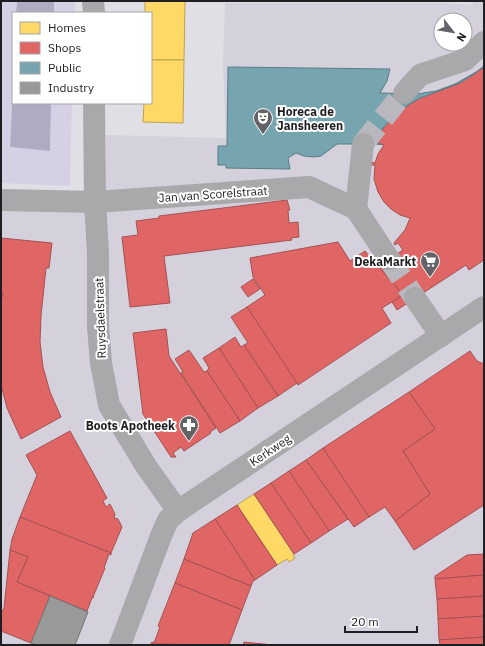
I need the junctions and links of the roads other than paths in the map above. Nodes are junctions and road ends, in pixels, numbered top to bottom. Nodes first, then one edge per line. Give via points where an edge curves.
1 (93, 1) edge
2 (94, 12) edge
3 (484, 42) edge
4 (404, 93) tunnel mouth
5 (94, 104) edge
6 (363, 144) tunnel mouth
7 (1, 200) edge
8 (95, 202) junction
9 (356, 209) junction
10 (389, 259) tunnel mouth
11 (415, 298) tunnel mouth
12 (484, 307) edge
13 (441, 336) junction
14 (178, 511) junction
15 (120, 645) edge

1 - 2 street
3 - 4 street via 465,60 420,75
5 - 8 street, Ruysdaelstraat
6 - 9 street
7 - 8 street, Jan van Scorelstraat
8 - 9 street, Jan van Scorelstraat via 309,188
8 - 14 street, Ruysdaelstraat via 98,327 101,363 109,405 146,466
9 - 10 street
11 - 13 street
12 - 13 street, Kerkweg
13 - 14 street, Kerkweg
14 - 15 street, Kerkweg via 168,520 161,536

